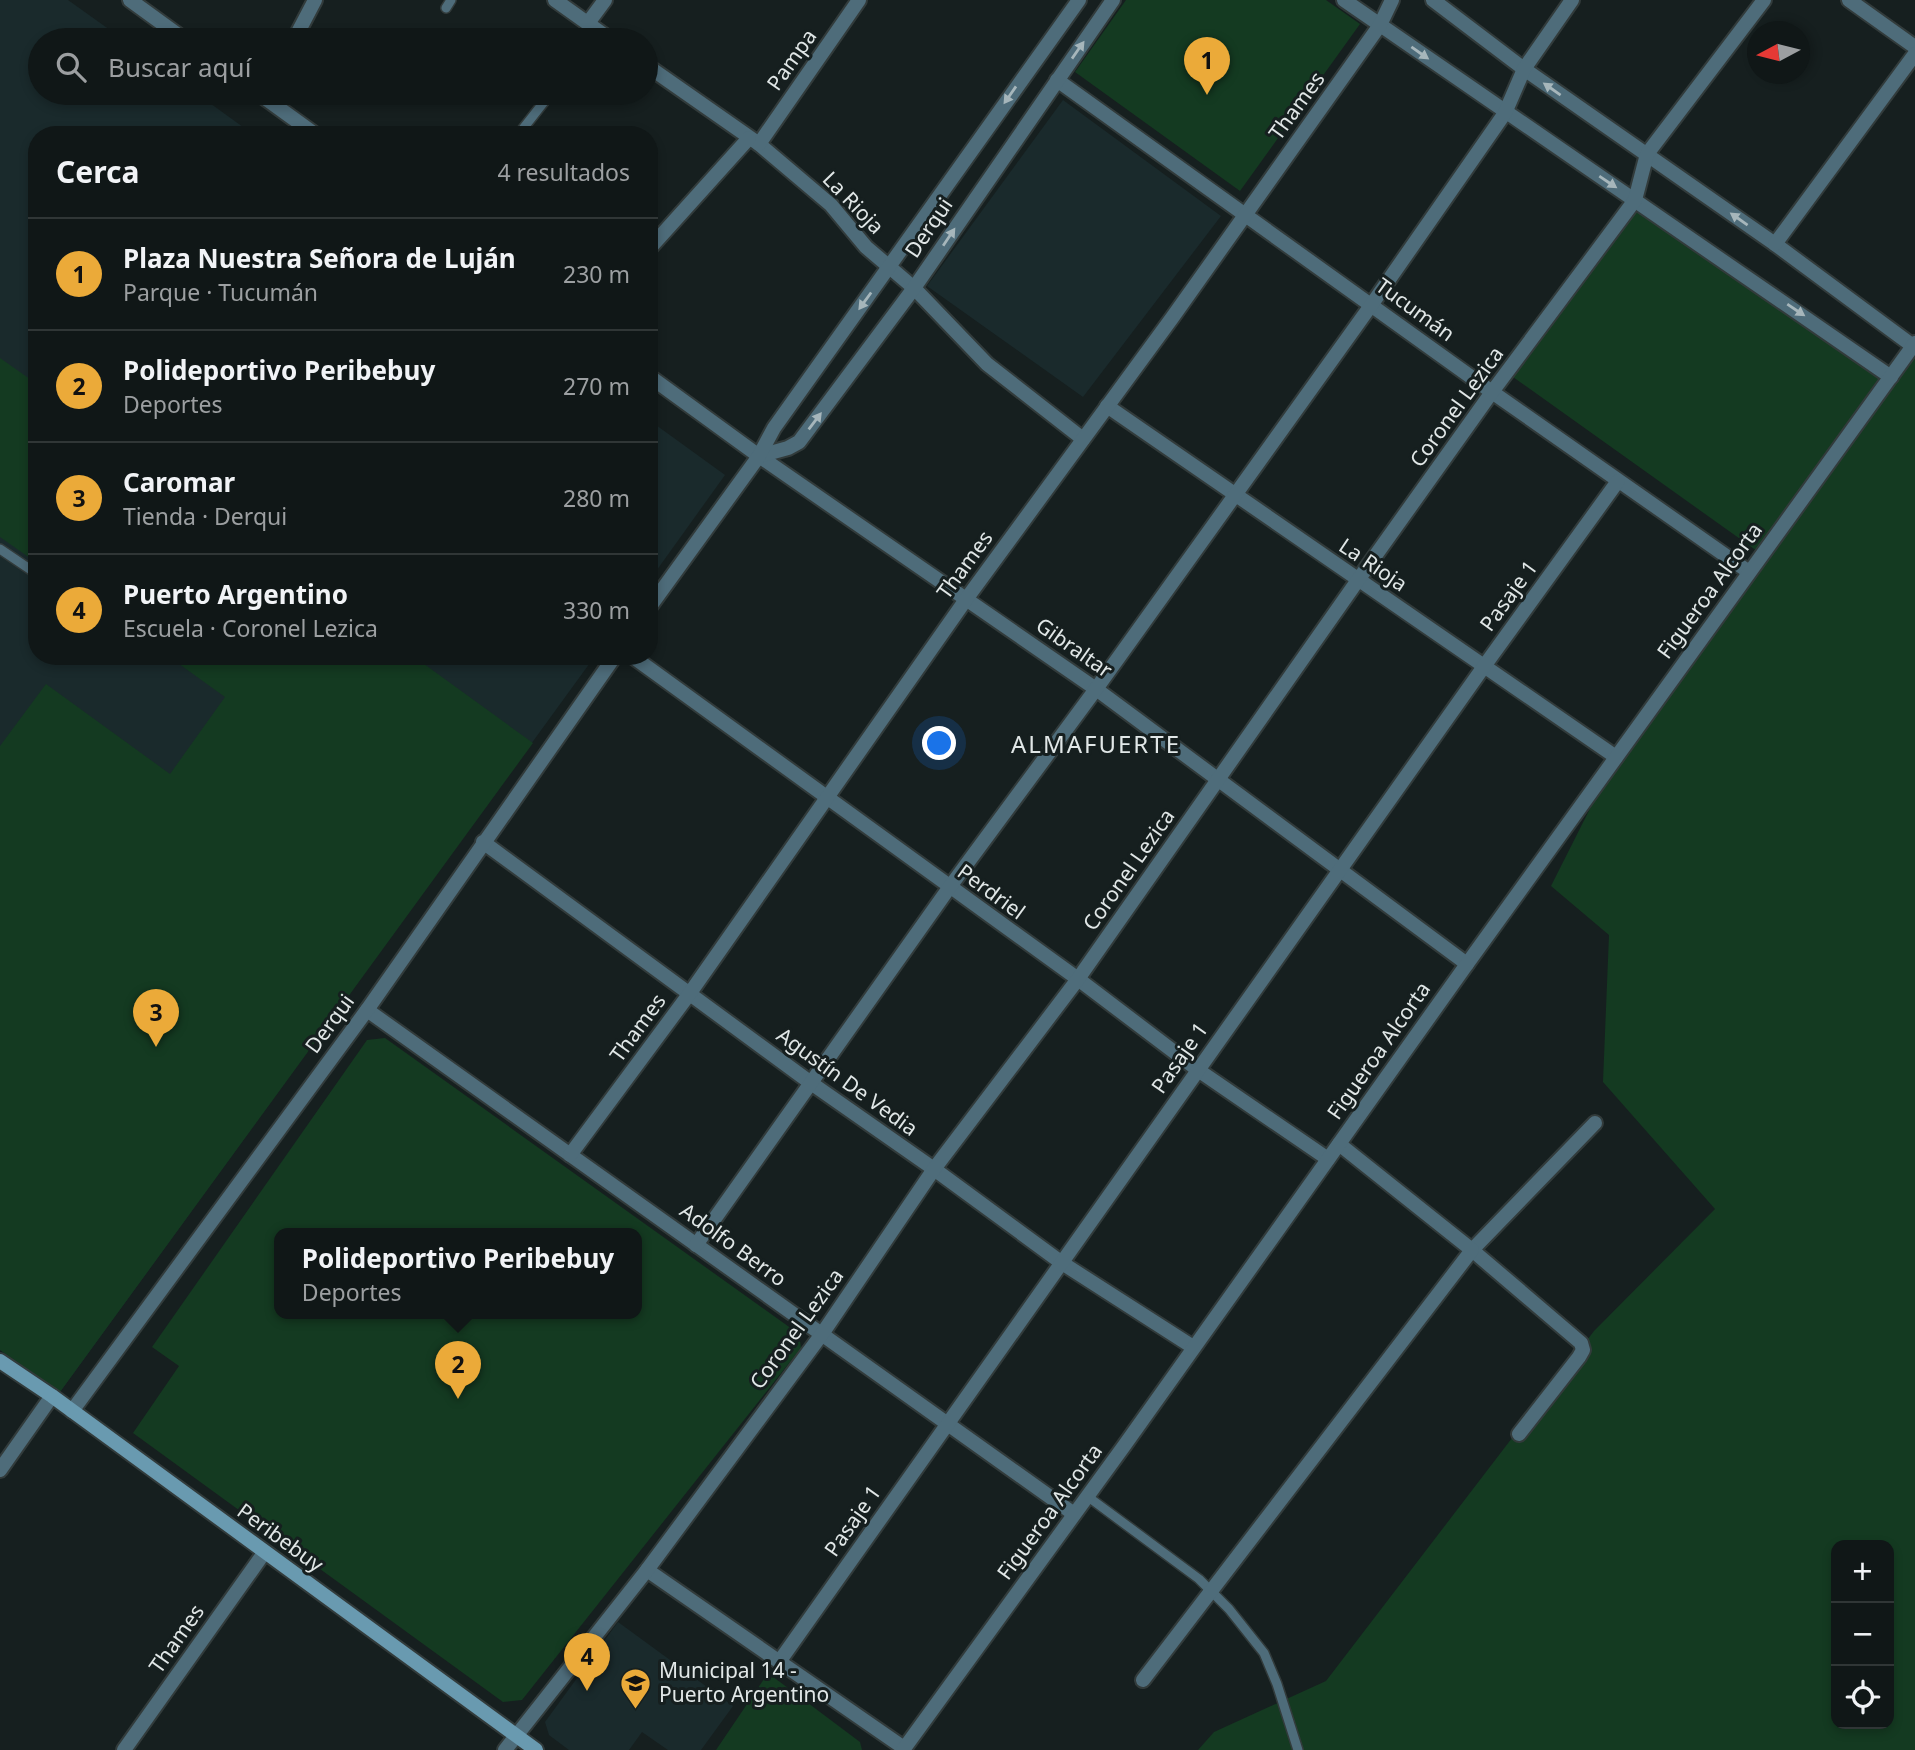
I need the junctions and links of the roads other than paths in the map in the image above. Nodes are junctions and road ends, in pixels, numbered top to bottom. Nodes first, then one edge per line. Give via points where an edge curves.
1 (130, 0) edge
2 (315, 0) edge
3 (555, 0) edge
4 (606, 0) edge
5 (859, 0) edge
6 (1079, 0) edge
7 (1113, 0) edge
8 (1345, 0) edge
9 (1392, 0) edge
10 (1433, 0) edge
11 (1572, 0) edge
12 (1764, 0) edge
13 (1849, 0) edge
14 (1380, 25) junction
15 (169, 28) edge
16 (300, 28) edge
17 (590, 28) edge
18 (599, 28) edge
19 (1915, 47) edge
20 (1915, 54) edge
21 (1524, 69) junction
22 (658, 73) edge
23 (1057, 80) junction
24 (275, 105) edge
25 (542, 105) edge
26 (1505, 113) junction
27 (304, 126) edge
28 (525, 126) edge
29 (754, 141) junction
30 (1647, 154) junction
31 (1635, 200) junction
32 (1245, 213) junction
33 (658, 240) edge
34 (1775, 244) junction
35 (889, 268) junction
36 (914, 288) junction
37 (1371, 304) junction
38 (1914, 345) edge
39 (1891, 377) junction
40 (658, 382) edge
41 (1492, 392) junction
42 (1107, 406) junction
43 (1083, 439) junction
44 (760, 456) junction
45 (1618, 481) junction
46 (1235, 495) junction
47 (0, 549) edge
48 (28, 568) edge
49 (1749, 572) junction
50 (1357, 580) junction
51 (658, 596) edge
52 (967, 598) junction
53 (609, 665) edge
54 (644, 665) edge
55 (1485, 665) junction
56 (1096, 689) junction
57 (1616, 757) junction
58 (1218, 779) junction
59 (826, 798) junction
60 (483, 842) junction
61 (1340, 871) junction
62 (949, 888) junction
63 (1467, 964) junction
64 (1078, 979) junction
65 (690, 993) junction
66 (367, 1010) junction
67 (1198, 1070) junction
68 (811, 1083) junction
69 (1595, 1123) dead end
70 (1339, 1144) junction
71 (570, 1155) junction
72 (1328, 1159) junction
73 (934, 1169) junction
74 (696, 1245) junction
75 (1472, 1250) junction
76 (1062, 1263) junction
77 (822, 1334) junction
78 (1193, 1347) junction
79 (0, 1361) edge
80 (52, 1396) junction
81 (72, 1411) junction
82 (947, 1424) junction
83 (1519, 1434) dead end
84 (0, 1470) edge
85 (1087, 1496) junction
86 (1074, 1514) junction
87 (264, 1553) junction
88 (647, 1570) junction
89 (1211, 1591) junction
90 (779, 1662) junction
91 (1143, 1680) dead end
92 (516, 1735) junction
93 (903, 1749) edge
94 (124, 1750) edge
95 (505, 1750) edge
96 (536, 1750) edge
97 (1298, 1750) edge

1 - 15 street
2 - 16 street
3 - 17 street
4 - 18 street
5 - 29 street, Pampa
6 -> 35 street, Derqui
23 -> 7 street, Derqui
8 - 14 street
9 - 14 street, Thames
10 - 21 street
11 - 21 street
12 - 30 street, Coronel Lezica
13 - 19 street
14 -> 26 street
14 - 32 street, Thames
20 - 34 street
21 - 26 street
30 -> 21 street
22 - 29 street, La Rioja
23 - 32 street, Tucumán
36 -> 23 street, Derqui
24 - 27 street
25 - 28 lane
26 -> 31 street
26 - 37 street
29 - 33 street, Pampa
29 - 35 street, La Rioja via 831,205
30 - 31 street, Coronel Lezica
34 -> 30 street
31 -> 39 street
31 - 41 street, Coronel Lezica
32 - 37 street, Tucumán
32 - 42 street, Thames
34 - 38 street
35 - 36 street, La Rioja
35 -> 44 street, Derqui via 774,428
36 - 43 street, La Rioja via 987,364
44 -> 36 street, Derqui via 799,442
37 - 41 street, Tucumán
37 - 46 street
38 - 39 street, Figueroa Alcorta
39 - 49 street, Figueroa Alcorta
40 - 44 street, Gibraltar
41 - 45 street, Tucumán
41 - 50 street, Coronel Lezica
42 - 43 street, Thames
42 - 46 street, La Rioja
43 - 52 street, Thames
44 - 51 street, Derqui
44 - 52 street, Gibraltar
45 - 49 street, Tucumán
45 - 55 street, Pasaje 1
46 - 50 street, La Rioja
46 - 56 street
47 - 48 lane
49 - 57 street, Figueroa Alcorta
50 - 55 street, La Rioja
50 - 58 street, Coronel Lezica
52 - 56 street, Gibraltar
52 - 59 street, Thames
53 - 60 street, Derqui
54 - 59 street, Perdriel
55 - 57 street, La Rioja
55 - 61 street, Pasaje 1
56 - 58 street, Gibraltar
56 - 62 street
57 - 63 street, Figueroa Alcorta
58 - 61 street, Gibraltar
58 - 64 street, Coronel Lezica
59 - 62 street, Perdriel
59 - 65 street, Thames
60 - 65 street, Agustín De Vedia
60 - 66 street, Derqui
61 - 63 street, Gibraltar
61 - 67 street, Pasaje 1
62 - 64 street, Perdriel
62 - 68 street
63 - 70 street, Figueroa Alcorta
64 - 67 street, Perdriel
64 - 73 street, Coronel Lezica
65 - 68 street, Agustín De Vedia
65 - 71 street, Thames
66 - 71 street, Adolfo Berro
66 - 81 street, Derqui
67 - 72 street, Perdriel
67 - 76 street, Pasaje 1
68 - 73 street, Agustín De Vedia
68 - 74 street
69 - 75 street
70 - 72 street, Figueroa Alcorta
70 - 75 street
71 - 74 street, Adolfo Berro
72 - 78 street, Figueroa Alcorta
73 - 76 street, Agustín De Vedia
73 - 77 street, Coronel Lezica
74 - 77 street, Adolfo Berro
75 - 83 street via 1581,1343 1583,1350
75 - 89 street
76 - 78 street, Agustín De Vedia
76 - 82 street, Pasaje 1
77 - 82 street, Adolfo Berro
77 - 88 street, Coronel Lezica
78 - 85 street, Figueroa Alcorta
79 - 80 street, Peribebuy
80 - 81 street, Peribebuy
80 - 84 street
81 - 87 street, Peribebuy
82 - 86 street, Adolfo Berro
82 - 90 street, Pasaje 1
85 - 86 street, Figueroa Alcorta
85 - 89 lane
86 - 93 street, Figueroa Alcorta
87 - 92 street, Peribebuy
87 - 94 street, Thames
88 - 90 street
88 - 92 street, Coronel Lezica
89 - 91 street
89 - 97 lane via 1264,1653
90 - 93 street
92 - 95 street, Coronel Lezica
92 - 96 street, Peribebuy

